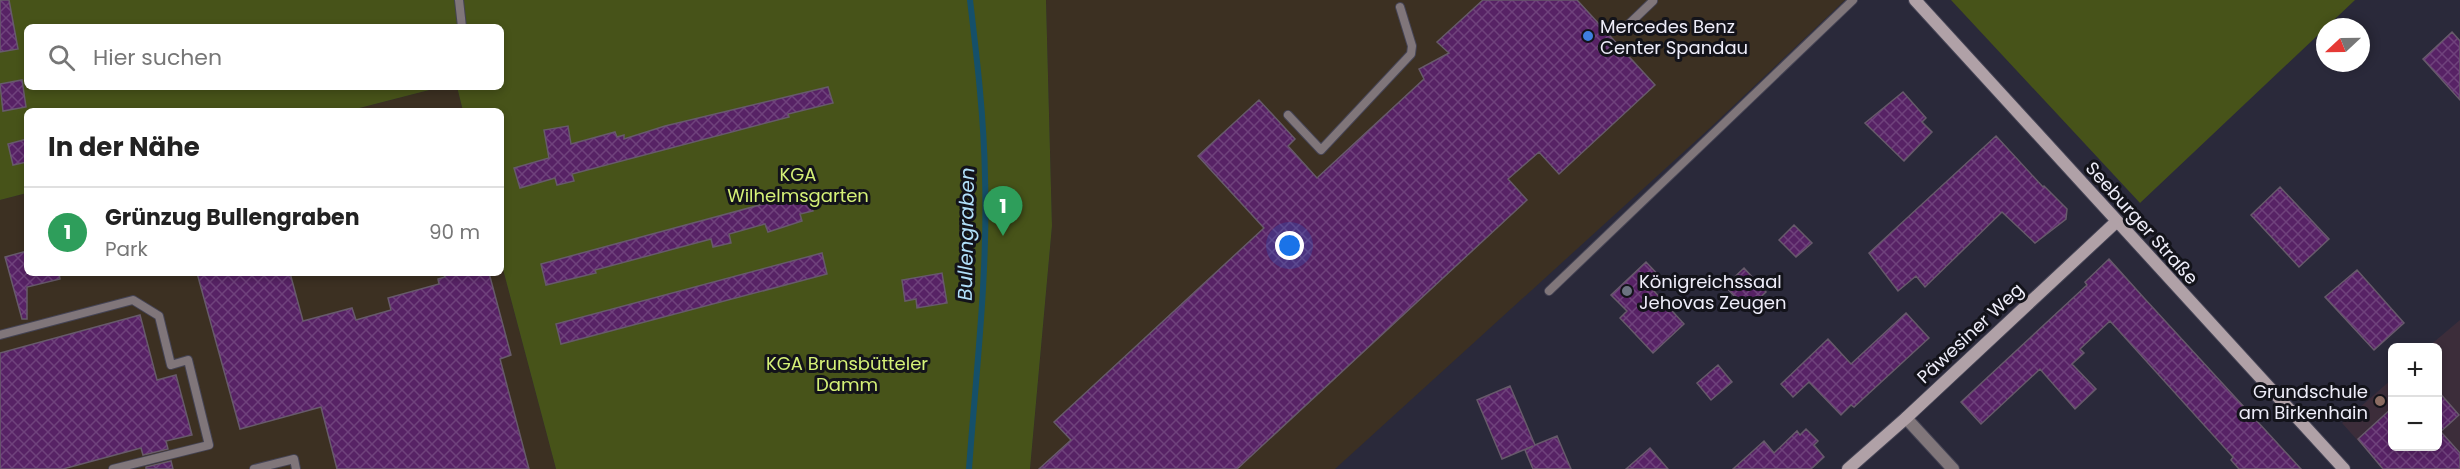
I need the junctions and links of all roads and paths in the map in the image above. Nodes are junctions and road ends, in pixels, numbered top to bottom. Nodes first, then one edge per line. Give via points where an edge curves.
1 (459, 0) edge
2 (1852, 0) edge
3 (1916, 0) edge
4 (1653, 2) dead end
5 (1400, 7) dead end
6 (1630, 23) dead end
7 (462, 24) edge
8 (1288, 115) dead end
9 (2116, 222) junction
10 (1550, 291) dead end
11 (0, 335) edge
12 (1906, 418) junction
13 (113, 469) edge
14 (254, 469) edge
15 (296, 469) edge
16 (1848, 469) edge
17 (1953, 469) edge
18 (2344, 469) edge

1 - 7 lane
2 - 10 lane
3 - 9 street, Seeburger Straße
4 - 6 lane
5 - 8 lane via 1411,54 1321,150
9 - 12 street, Päwesiner Weg
9 - 18 street, Seeburger Straße
11 - 13 lane via 133,300 159,316 171,365 188,360 209,444
12 - 16 street, Päwesiner Weg
12 - 17 street
14 - 15 lane via 294,459

